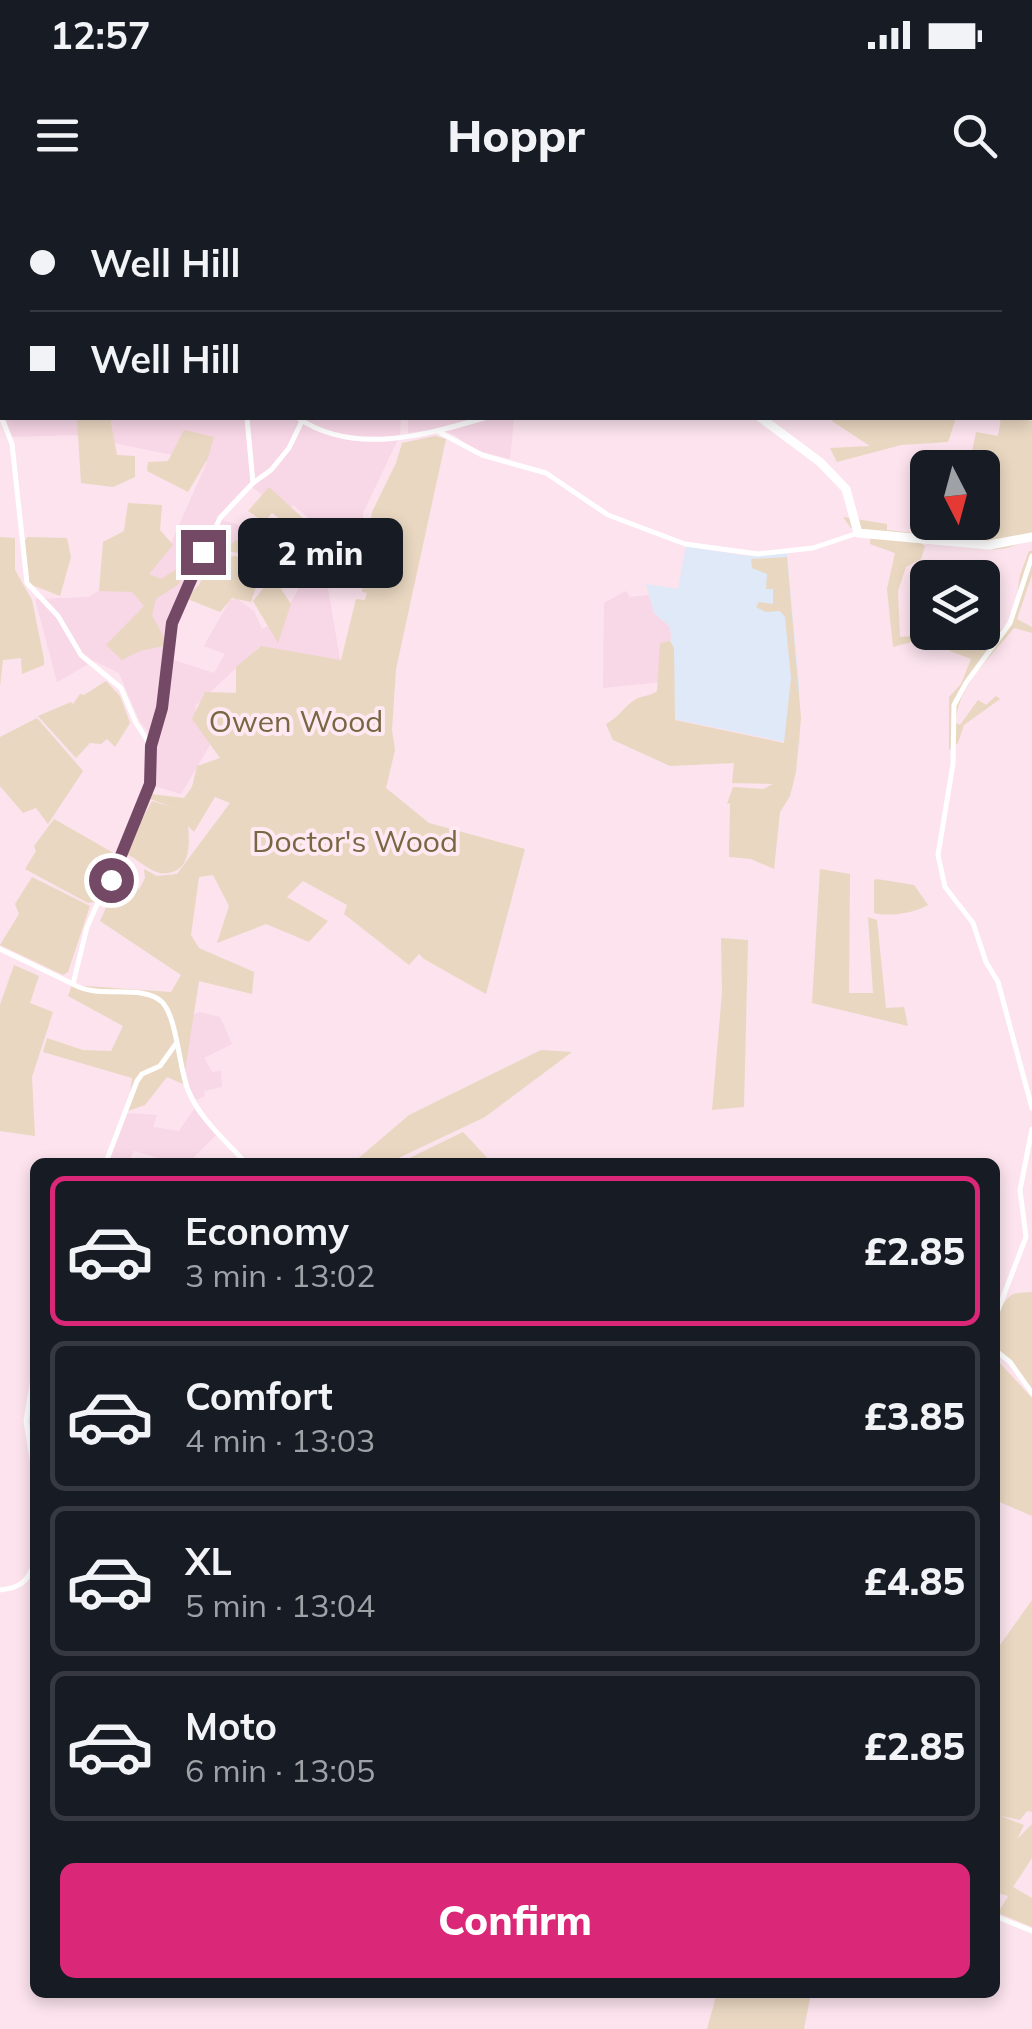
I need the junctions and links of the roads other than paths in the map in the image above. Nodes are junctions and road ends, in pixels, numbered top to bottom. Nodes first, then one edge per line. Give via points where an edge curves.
1 (3, 420) edge
2 (247, 420) edge
3 (300, 420) edge
4 (303, 420) edge
5 (478, 420) edge
6 (764, 420) edge
7 (439, 432) junction
8 (253, 482) junction
9 (858, 533) junction
10 (1032, 538) edge
11 (1032, 556) edge
12 (151, 746) junction
13 (0, 949) edge
14 (73, 984) junction
15 (175, 1046) junction
16 (1032, 1108) edge
17 (1032, 1129) edge
18 (107, 1158) edge
19 (242, 1158) edge
20 (1000, 1305) edge
21 (1000, 1354) edge
22 (1032, 1393) edge
23 (30, 1397) edge
24 (30, 1445) edge
25 (30, 1570) edge
26 (0, 1590) edge
27 (1000, 1918) edge
28 (1032, 1932) edge

1 - 12 street via 12,444 26,583 58,616 81,655 121,688
2 - 8 street
3 - 8 street via 289,448
4 - 7 street via 359,440
5 - 7 street
6 - 9 street via 846,489
7 - 9 street via 482,454 546,473 608,516 684,544 758,554 813,548
8 - 12 street via 220,518 172,623
9 - 10 street via 989,545
11 - 16 street via 1010,623 954,705 938,865 998,982
12 - 14 street via 147,795 87,928
13 - 14 street
14 - 15 street via 163,1002
15 - 18 street via 160,1066 136,1080
15 - 19 street via 192,1098
17 - 20 street via 1020,1190 1026,1237
21 - 22 street
23 - 24 street
25 - 26 street via 21,1585
27 - 28 street

